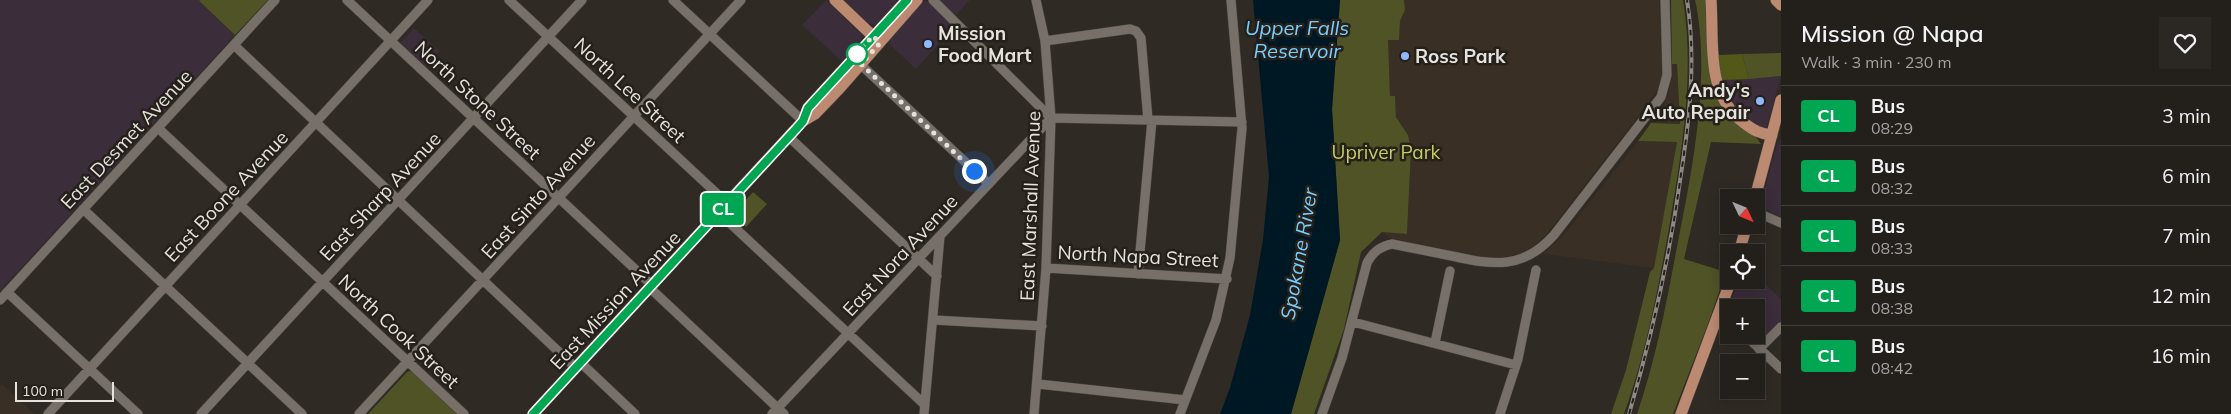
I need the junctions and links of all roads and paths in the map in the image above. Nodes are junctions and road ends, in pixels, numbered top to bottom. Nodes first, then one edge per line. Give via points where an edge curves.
1 (275, 0) edge
2 (347, 0) edge
3 (428, 0) edge
4 (510, 0) edge
5 (582, 0) edge
6 (673, 0) edge
7 (741, 0) edge
8 (835, 0) edge
9 (907, 0) edge
10 (917, 0) edge
11 (933, 0) edge
12 (1036, 0) edge
13 (1231, 0) edge
14 (1665, 0) edge
15 (1711, 0) edge
16 (1776, 0) edge
17 (1781, 5) edge
18 (710, 34) junction
19 (549, 36) junction
20 (877, 39) junction
21 (391, 41) junction
22 (1045, 41) junction
23 (234, 45) junction
24 (861, 64) junction
25 (1781, 100) edge
26 (634, 116) junction
27 (1779, 117) edge
28 (1052, 118) junction
29 (473, 119) junction
30 (1150, 120) junction
31 (803, 121) junction
32 (1242, 122) junction
33 (316, 123) junction
34 (158, 128) junction
35 (1776, 136) edge
36 (788, 137) junction
37 (989, 184) junction
38 (1758, 189) edge
39 (558, 198) junction
40 (398, 200) junction
41 (728, 204) junction
42 (240, 205) junction
43 (83, 209) junction
44 (719, 213) junction
45 (1765, 216) edge
46 (1781, 223) edge
47 (940, 236) junction
48 (918, 258) junction
49 (1046, 268) junction
50 (1536, 270) dead end
51 (1450, 271) dead end
52 (1138, 274) junction
53 (937, 276) junction
54 (1227, 279) junction
55 (483, 281) junction
56 (323, 282) junction
57 (165, 287) junction
58 (651, 287) junction
59 (7, 292) junction
60 (0, 300) edge
61 (934, 320) junction
62 (1353, 322) junction
63 (1042, 326) junction
64 (1720, 327) edge
65 (1781, 327) edge
66 (848, 333) junction
67 (1435, 343) junction
68 (1754, 344) edge
69 (1759, 349) junction
70 (408, 362) junction
71 (248, 364) junction
72 (579, 365) junction
73 (1516, 365) junction
74 (90, 368) junction
75 (1781, 370) edge
76 (1038, 384) junction
77 (1185, 400) junction
78 (925, 410) edge
79 (778, 412) edge
80 (48, 414) edge
81 (138, 414) edge
82 (201, 414) edge
83 (302, 414) edge
84 (359, 414) edge
85 (464, 414) edge
86 (533, 414) edge
87 (636, 414) edge
88 (1034, 414) edge
89 (1180, 414) edge
90 (1322, 414) edge
91 (1500, 414) edge
92 (1681, 414) edge

1 - 23 street, East Desmet Avenue
2 - 21 street, North Stone Street
3 - 21 street, East Boone Avenue
4 - 19 street, North Lee Street
5 - 19 street, East Sharp Avenue
6 - 18 street
7 - 18 street, East Sinto Avenue
8 - 20 main road
9 - 20 main road, East Mission Avenue
10 - 20 main road, East Mission Avenue
11 - 28 street
12 - 22 street, East Marshall Avenue
13 - 32 street
14 - 62 street via 1667,76 1661,97 1546,244 1519,260 1496,263 1392,244 1381,247 1372,254 1368,263
15 - 35 main road via 1713,63 1724,104 1750,128 1760,134
16 - 17 main road
18 - 26 street, East Sinto Avenue
18 - 31 street
19 - 26 street, North Lee Street
19 - 29 street, East Sharp Avenue
20 - 24 main road, East Mission Avenue
20 - 31 main road, East Mission Avenue via 808,108
21 - 29 street, North Stone Street
21 - 33 street, East Boone Avenue
22 - 28 street, East Marshall Avenue
22 - 30 street via 1130,29 1136,31 1140,38
23 - 33 street
23 - 34 street, East Desmet Avenue
24 - 31 main road, East Mission Avenue via 815,114
24 - 37 street
25 - 27 main road
26 - 39 street, East Sinto Avenue
26 - 41 street, North Lee Street
27 - 35 main road
28 - 30 street
28 - 37 street, East Nora Avenue
28 - 49 street, East Marshall Avenue
29 - 39 street, North Stone Street
29 - 40 street, East Sharp Avenue
30 - 32 street
30 - 52 street
31 - 36 main road, East Mission Avenue
32 - 54 street
33 - 40 street
33 - 42 street, East Boone Avenue
34 - 42 street, North Cook Street
34 - 43 street, East Desmet Avenue
35 - 38 main road
36 - 41 main road, East Mission Avenue
36 - 48 street
37 - 47 street, East Nora Avenue
39 - 55 street, East Sinto Avenue
39 - 58 street, North Stone Street
40 - 55 street
40 - 56 street, East Sharp Avenue
41 - 44 main road, East Mission Avenue
42 - 56 street, North Cook Street
42 - 57 street, East Boone Avenue
43 - 57 street
43 - 59 street, East Desmet Avenue
44 - 58 main road, East Mission Avenue
44 - 66 street
45 - 46 street
47 - 48 street, East Nora Avenue
47 - 53 street
48 - 53 street
48 - 66 street, East Nora Avenue
49 - 52 street, North Napa Street
49 - 63 street, East Marshall Avenue
50 - 73 street
51 - 67 street
52 - 54 street, North Napa Street
53 - 61 street
54 - 77 street via 1216,320
55 - 70 street, East Sinto Avenue
55 - 72 street
56 - 70 street, North Cook Street
56 - 71 street, East Sharp Avenue
57 - 71 street
57 - 74 street, East Boone Avenue
58 - 72 main road, East Mission Avenue
58 - 79 street, North Stone Street
59 - 60 street, East Desmet Avenue
59 - 74 street
61 - 63 street
61 - 78 street
62 - 67 street
62 - 90 street
63 - 76 street, East Marshall Avenue
64 - 92 main road
65 - 69 street
66 - 78 street
66 - 79 street, East Nora Avenue
67 - 73 street
68 - 69 street
69 - 75 street
70 - 84 street, East Sinto Avenue
70 - 85 street, North Cook Street
71 - 82 street, East Sharp Avenue
71 - 83 street
72 - 86 main road, East Mission Avenue
72 - 87 street
73 - 91 street
74 - 80 street, East Boone Avenue
74 - 81 street
76 - 77 street
76 - 88 street, East Marshall Avenue
77 - 89 street

